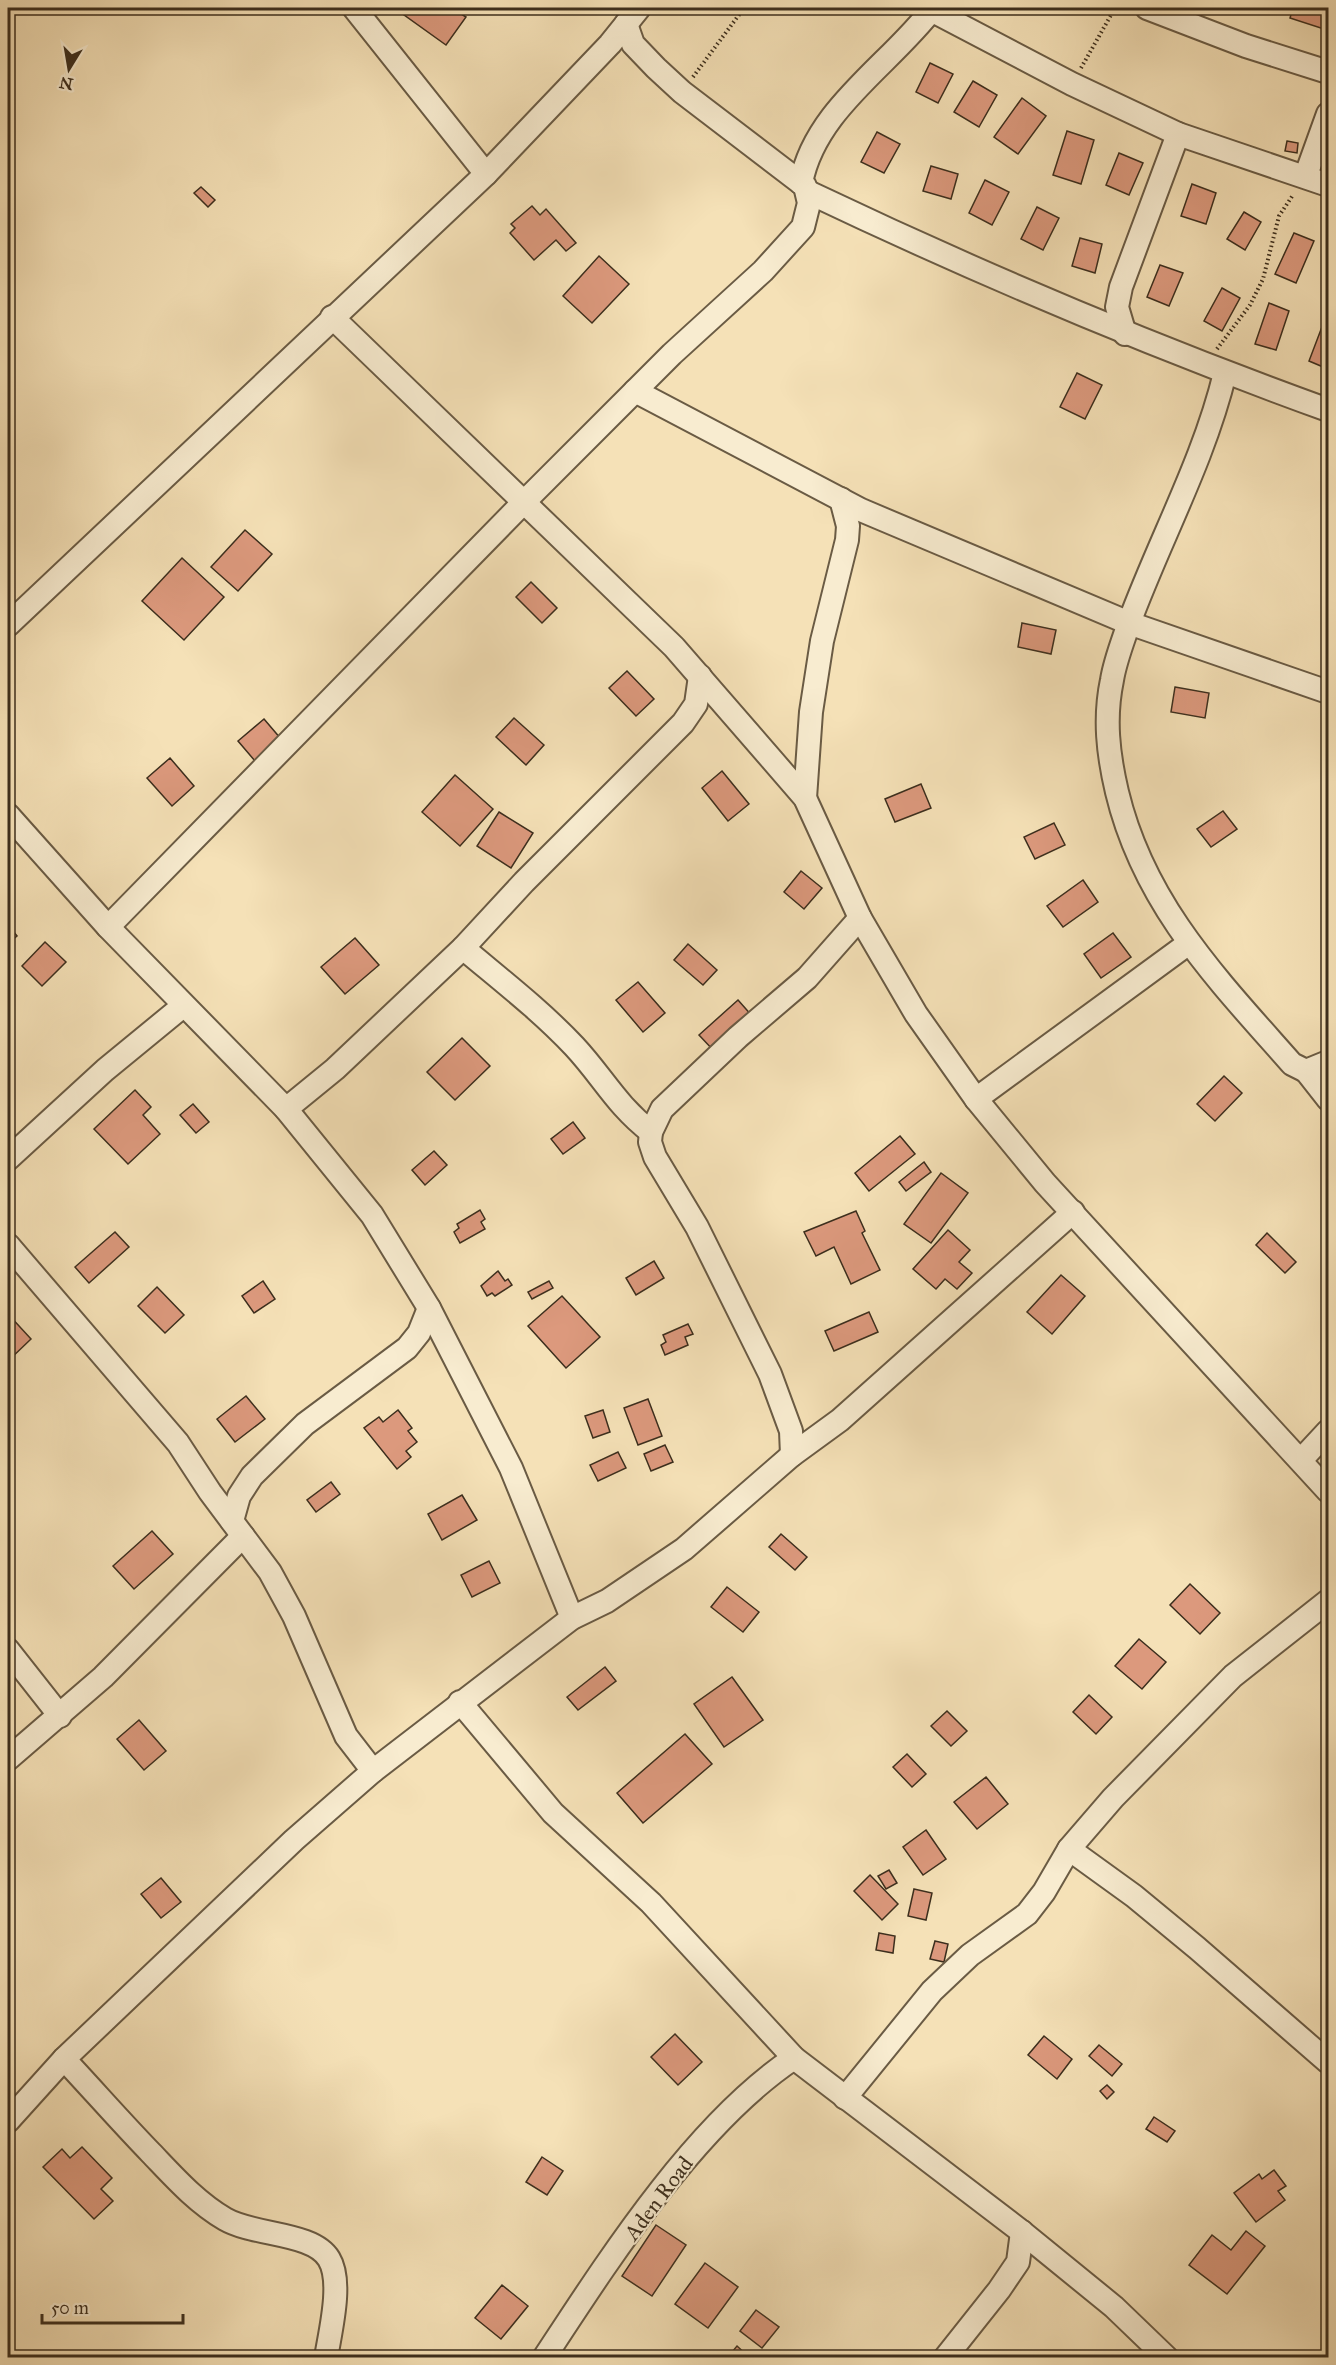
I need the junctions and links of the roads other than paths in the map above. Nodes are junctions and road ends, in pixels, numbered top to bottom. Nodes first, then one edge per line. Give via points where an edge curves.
1 (354, 8) edge
2 (1147, 8) edge
3 (932, 9) edge
4 (632, 16) edge
5 (1329, 72) edge
6 (1329, 114) edge
7 (1178, 134) junction
8 (486, 174) junction
9 (1306, 175) junction
10 (1329, 184) edge
11 (804, 187) junction
12 (332, 317) junction
13 (1125, 334) junction
14 (1219, 370) junction
15 (635, 391) junction
16 (1329, 410) edge
17 (840, 499) junction
18 (524, 502) junction
19 (1129, 623) junction
20 (8, 625) edge
21 (700, 676) junction
22 (1329, 692) edge
23 (805, 798) junction
24 (8, 815) edge
25 (860, 918) junction
26 (108, 927) junction
27 (1189, 944) junction
28 (463, 948) junction
29 (183, 1006) junction
30 (1329, 1062) edge
31 (1306, 1071) junction
32 (976, 1099) junction
33 (1329, 1099) edge
34 (286, 1109) junction
35 (651, 1132) junction
36 (8, 1159) edge
37 (1073, 1212) junction
38 (8, 1245) edge
39 (429, 1308) junction
40 (1329, 1431) edge
41 (792, 1455) junction
42 (1302, 1459) junction
43 (1329, 1491) edge
44 (238, 1529) junction
45 (1329, 1600) edge
46 (572, 1618) junction
47 (8, 1650) edge
48 (460, 1702) junction
49 (60, 1716) junction
50 (8, 1759) edge
51 (373, 1771) junction
52 (1069, 1849) junction
53 (794, 2058) junction
54 (64, 2059) junction
55 (1329, 2062) edge
56 (844, 2098) junction
57 (8, 2121) edge
58 (1022, 2232) junction
59 (326, 2358) edge
60 (544, 2358) edge
61 (945, 2358) edge
62 (1167, 2358) edge

1 - 8 street
2 - 5 street via 1246,46
3 - 7 street via 1072,84
3 - 11 street via 828,123 812,147
4 - 8 street
4 - 11 street via 633,45 682,92
6 - 9 street
7 - 9 street
7 - 13 street via 1121,287 1117,307
8 - 12 street
9 - 10 street
11 - 13 street via 934,251
11 - 15 street via 809,203 803,227 763,271
12 - 18 street
12 - 20 street
13 - 14 street
14 - 16 street
14 - 19 street via 1216,411
15 - 17 street
15 - 18 street
17 - 19 street
17 - 23 street via 848,526 847,540 822,641 811,712
18 - 21 street
18 - 26 street
19 - 22 street
19 - 27 street via 1112,679 1107,725 1109,757 1136,855 1161,903
21 - 23 street
21 - 28 street via 696,704 683,723
23 - 25 street
24 - 26 street
25 - 32 street via 916,1014
25 - 35 street via 807,978 662,1109
26 - 29 street
27 - 31 street via 1292,1064
27 - 32 street
28 - 34 street via 335,1069
28 - 35 street via 575,1047 620,1106
29 - 34 street
29 - 36 street via 105,1070
30 - 31 street
31 - 33 street
32 - 37 street
34 - 39 street via 372,1215
35 - 41 street via 656,1157 697,1227 770,1374 791,1431
37 - 41 street via 857,1405
37 - 42 street
38 - 44 street via 178,1443
39 - 44 street via 419,1333 407,1348 305,1424 252,1476 239,1496
39 - 46 street via 511,1468
40 - 42 street
41 - 46 street via 684,1549 607,1601
42 - 43 street
44 - 49 street via 163,1620
44 - 51 street via 270,1572 346,1736
45 - 52 street via 1233,1676 1092,1819
46 - 48 street
47 - 49 street
48 - 51 street
48 - 53 street via 553,1812 651,1903
49 - 50 street
51 - 54 street via 237,1892
52 - 55 street via 1152,1911
52 - 56 street via 1027,1914 970,1955 932,1991
53 - 56 street
53 - 60 street, Aden Road via 767,2076 683,2161
54 - 57 street
54 - 59 street via 190,2195 225,2220 251,2231 302,2239 329,2258 335,2275
56 - 58 street
58 - 61 street via 1018,2262
58 - 62 street via 1114,2307

